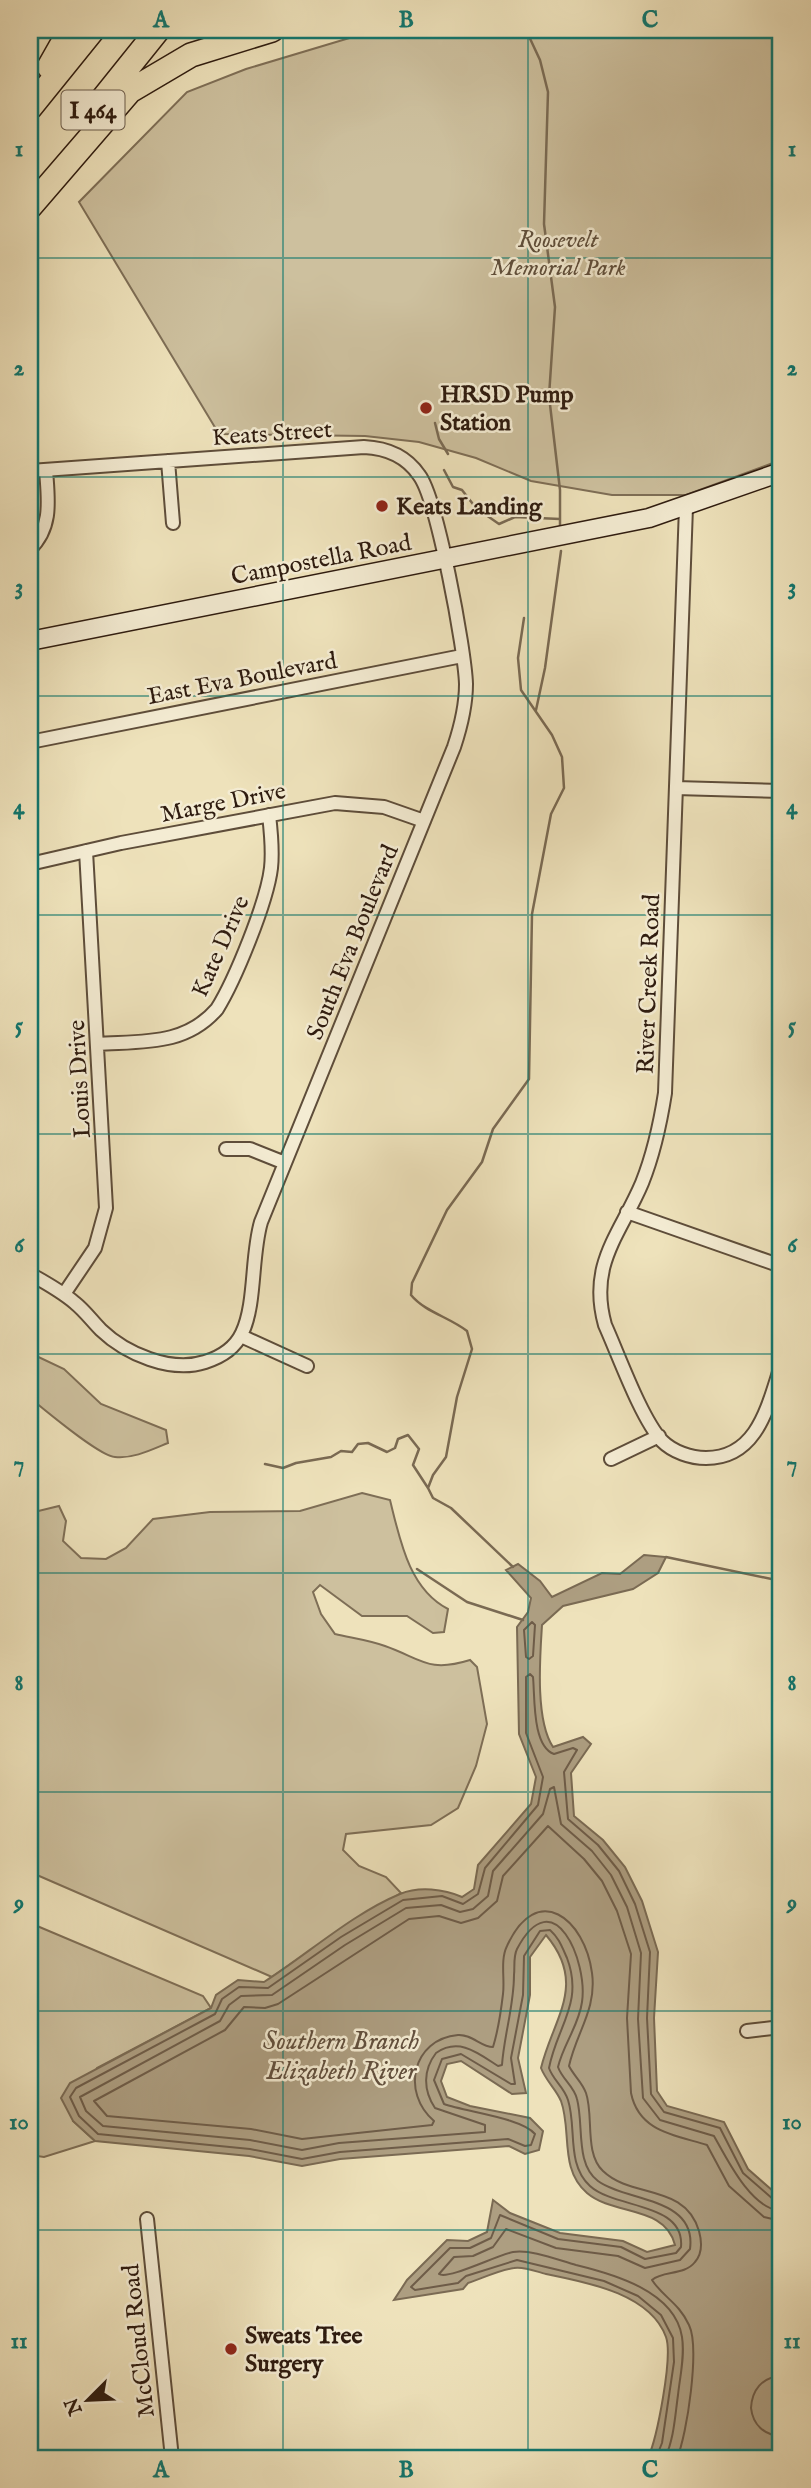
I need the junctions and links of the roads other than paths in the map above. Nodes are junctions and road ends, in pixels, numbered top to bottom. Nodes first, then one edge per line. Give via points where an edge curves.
1 (70, 30) edge
2 (93, 30) edge
3 (158, 30) edge
4 (272, 30) edge
5 (30, 94) edge
6 (30, 108) edge
7 (30, 190) edge
8 (30, 207) edge
9 (169, 461) junction
10 (46, 470) junction
11 (30, 471) edge
12 (781, 472) edge
13 (686, 507) junction
14 (173, 523) dead end
15 (30, 549) edge
16 (445, 559) junction
17 (30, 641) edge
18 (462, 656) junction
19 (30, 741) edge
20 (676, 788) junction
21 (781, 791) edge
22 (269, 814) junction
23 (424, 821) junction
24 (86, 851) junction
25 (30, 864) edge
26 (97, 1044) junction
27 (226, 1149) dead end
28 (285, 1163) junction
29 (627, 1213) junction
30 (781, 1266) edge
31 (30, 1274) edge
32 (64, 1294) junction
33 (241, 1336) junction
34 (307, 1366) dead end
35 (781, 1366) edge
36 (659, 1436) junction
37 (611, 1459) dead end
38 (781, 2027) edge
39 (747, 2031) dead end
40 (146, 2219) dead end
41 (172, 2458) edge

1 - 5 highway
2 - 6 highway, I 464
3 - 7 highway, I 464
4 - 8 highway via 191,55 130,91
9 - 10 street, Keats Street
9 - 14 street
9 - 16 street, Keats Street via 364,447 385,450 411,465 424,482
10 - 11 street, Keats Street
10 - 15 street via 48,515
12 - 13 main road, Campostella Road
13 - 16 main road, Campostella Road
13 - 20 street, River Creek Road
16 - 17 main road, Campostella Road
16 - 18 street, South Eva Boulevard
18 - 19 street, East Eva Boulevard
18 - 23 street, South Eva Boulevard via 466,682 461,724
20 - 21 street
20 - 29 street, River Creek Road via 665,1093 654,1148
22 - 23 street, Marge Drive via 350,803 384,807
22 - 24 street, Marge Drive
22 - 26 street, Kate Drive via 269,881 217,1009 207,1021 180,1037
23 - 28 street, South Eva Boulevard
24 - 25 street, Marge Drive
24 - 26 street, Louis Drive
26 - 32 street, Louis Drive via 106,1208 95,1248
27 - 28 street via 250,1149
28 - 33 street, South Eva Boulevard via 256,1239
29 - 30 street
29 - 36 street, River Creek Road via 605,1254 600,1308 609,1336
31 - 32 street
32 - 33 street via 118,1343 163,1363 184,1366 216,1359
33 - 34 street
35 - 36 street via 759,1428 732,1453 699,1458 669,1447
36 - 37 street
38 - 39 street
40 - 41 street, McCloud Road

